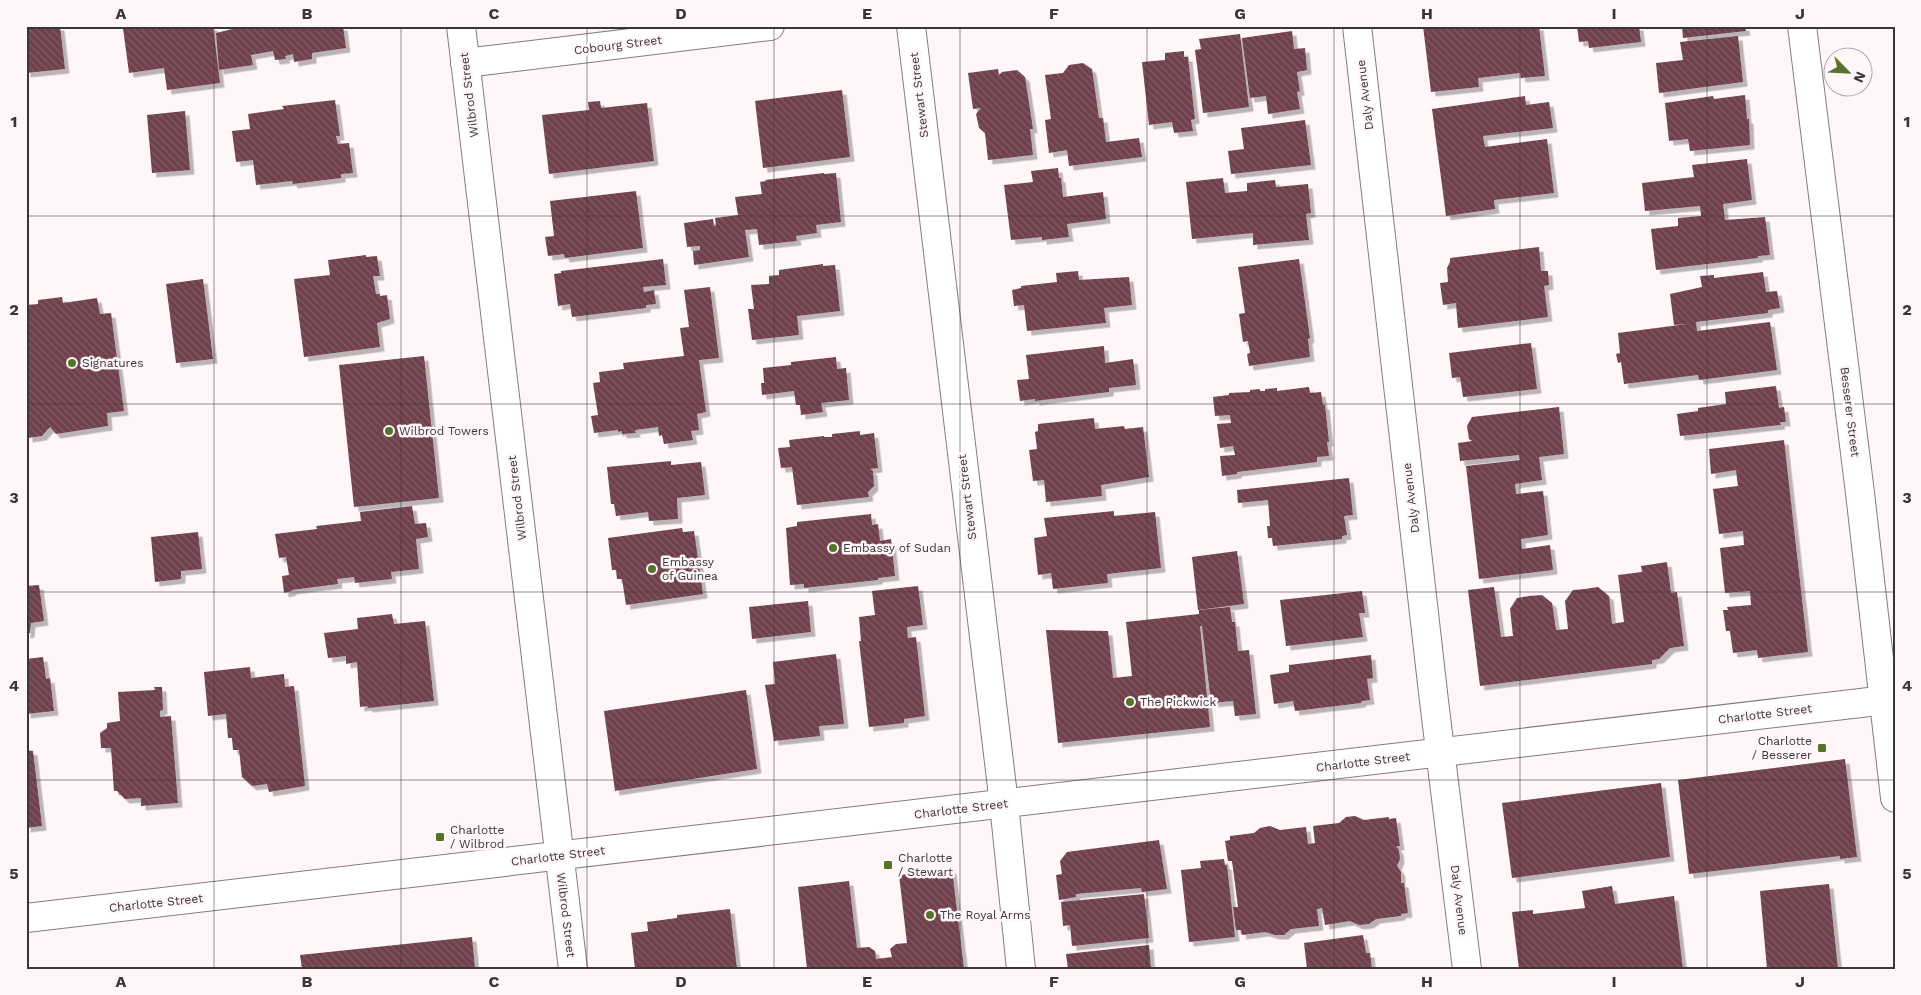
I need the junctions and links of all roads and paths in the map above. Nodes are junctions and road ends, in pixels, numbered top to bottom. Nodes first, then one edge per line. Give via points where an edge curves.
1 (461, 26) edge
2 (770, 26) edge
3 (911, 26) edge
4 (1357, 26) edge
5 (1802, 26) edge
6 (465, 63) junction
7 (1889, 700) edge
8 (1440, 752) junction
9 (1895, 798) edge
10 (1004, 804) junction
11 (559, 856) junction
12 (26, 918) edge
13 (573, 969) edge
14 (1021, 969) edge
15 (1467, 969) edge

1 - 6 street, Wilbrod Street
2 - 6 street, Cobourg Street
3 - 10 street, Stewart Street
4 - 8 street, Daly Avenue
5 - 7 street, Besserer Street
6 - 11 street, Wilbrod Street
7 - 8 street, Charlotte Street
7 - 9 street, Besserer Street
8 - 10 street, Charlotte Street
8 - 15 street, Daly Avenue
10 - 11 street, Charlotte Street
10 - 14 street, Stewart Street
11 - 12 street, Charlotte Street
11 - 13 street, Wilbrod Street

